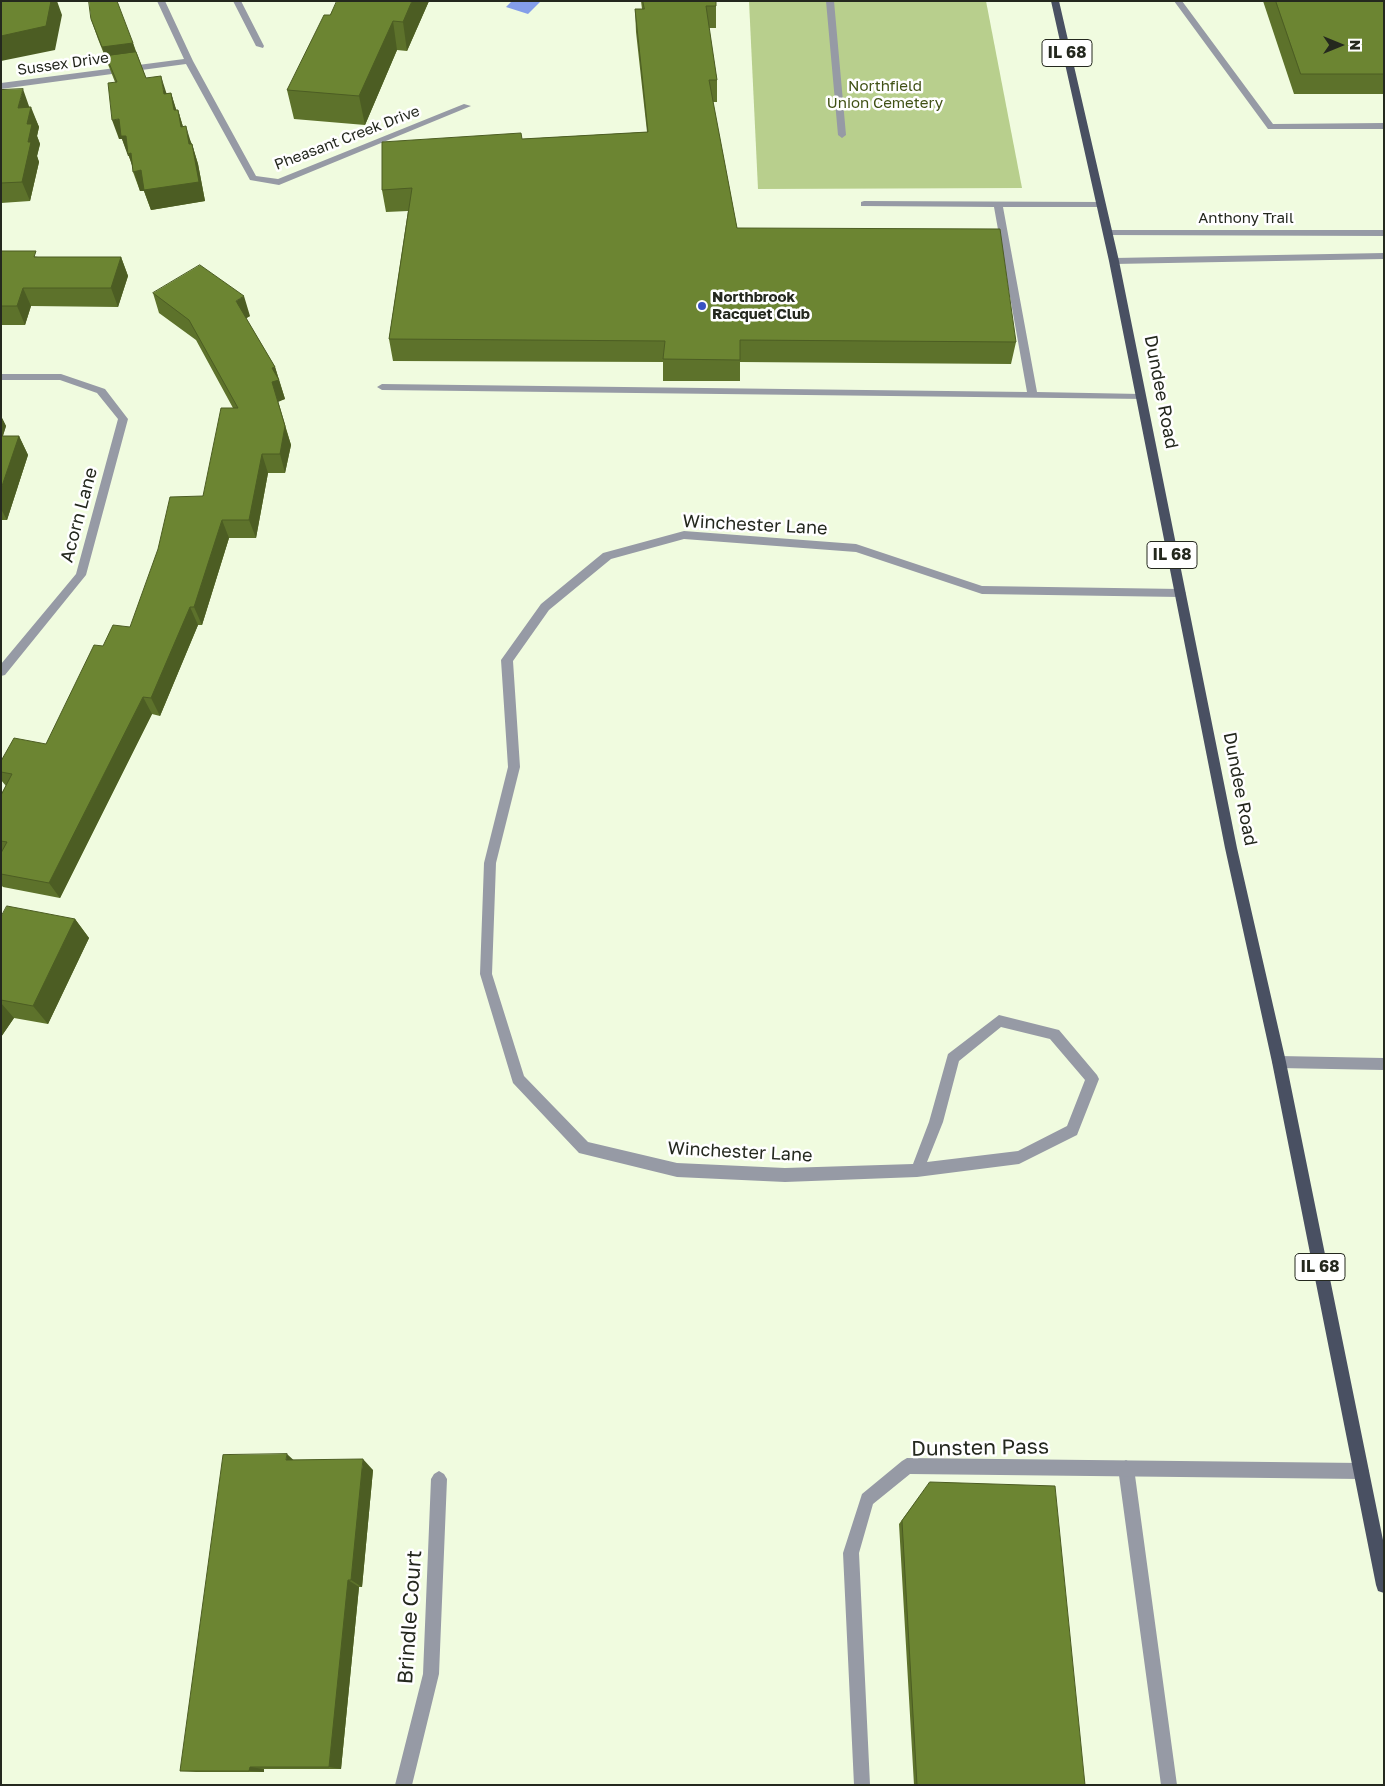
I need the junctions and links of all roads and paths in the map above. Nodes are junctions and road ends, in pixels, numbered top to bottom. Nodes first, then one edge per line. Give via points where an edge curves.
1 (161, 1) edge
2 (237, 1) edge
3 (830, 1) edge
4 (1055, 1) edge
5 (1178, 1) edge
6 (260, 46) dead end
7 (189, 61) junction
8 (1, 86) edge
9 (467, 106) dead end
10 (1384, 126) edge
11 (842, 135) dead end
12 (864, 204) dead end
13 (998, 204) junction
14 (1101, 204) junction
15 (1108, 233) junction
16 (1384, 233) edge
17 (1384, 256) edge
18 (1114, 262) junction
19 (1, 377) edge
20 (382, 387) dead end
21 (1033, 396) junction
22 (1141, 398) junction
23 (1180, 593) junction
24 (1, 672) edge
25 (1279, 1062) junction
26 (1384, 1064) edge
27 (917, 1170) junction
28 (1126, 1468) junction
29 (1361, 1471) junction
30 (439, 1479) dead end
31 (1384, 1585) edge
32 (403, 1785) edge
33 (862, 1785) edge
34 (1169, 1785) edge

1 - 7 street, Pheasant Creek Drive
2 - 6 street
3 - 11 street
4 - 14 main road, Dundee Road / IL 68
5 - 10 street via 1271,128
7 - 8 street, Sussex Drive
7 - 9 street, Pheasant Creek Drive via 253,178 280,182
12 - 13 street
13 - 14 street
13 - 21 street
14 - 15 main road, Dundee Road / IL 68
15 - 16 street, Anthony Trail
15 - 18 main road, Dundee Road / IL 68
17 - 18 street
18 - 22 main road, Dundee Road / IL 68
19 - 24 street, Acorn Lane via 61,377 100,391 123,419 81,575
20 - 21 street
21 - 22 street
22 - 23 main road, Dundee Road / IL 68
23 - 25 main road, Dundee Road / IL 68 via 1231,848
23 - 27 street, Winchester Lane via 982,590 856,548 684,535 607,556 545,607 507,660 514,767 490,863 486,974 518,1079 584,1148 677,1170 786,1175
25 - 26 street
25 - 29 main road, Dundee Road / IL 68
27 - 27 street, Winchester Lane via 1019,1157 1072,1130 1092,1079 1054,1034 999,1022 953,1058 936,1122
28 - 29 street, Dunsten Pass
28 - 33 street, Dunsten Pass via 907,1466 867,1500 851,1553
28 - 34 street
29 - 31 main road, Dundee Road / IL 68
30 - 32 street, Brindle Court via 431,1674

